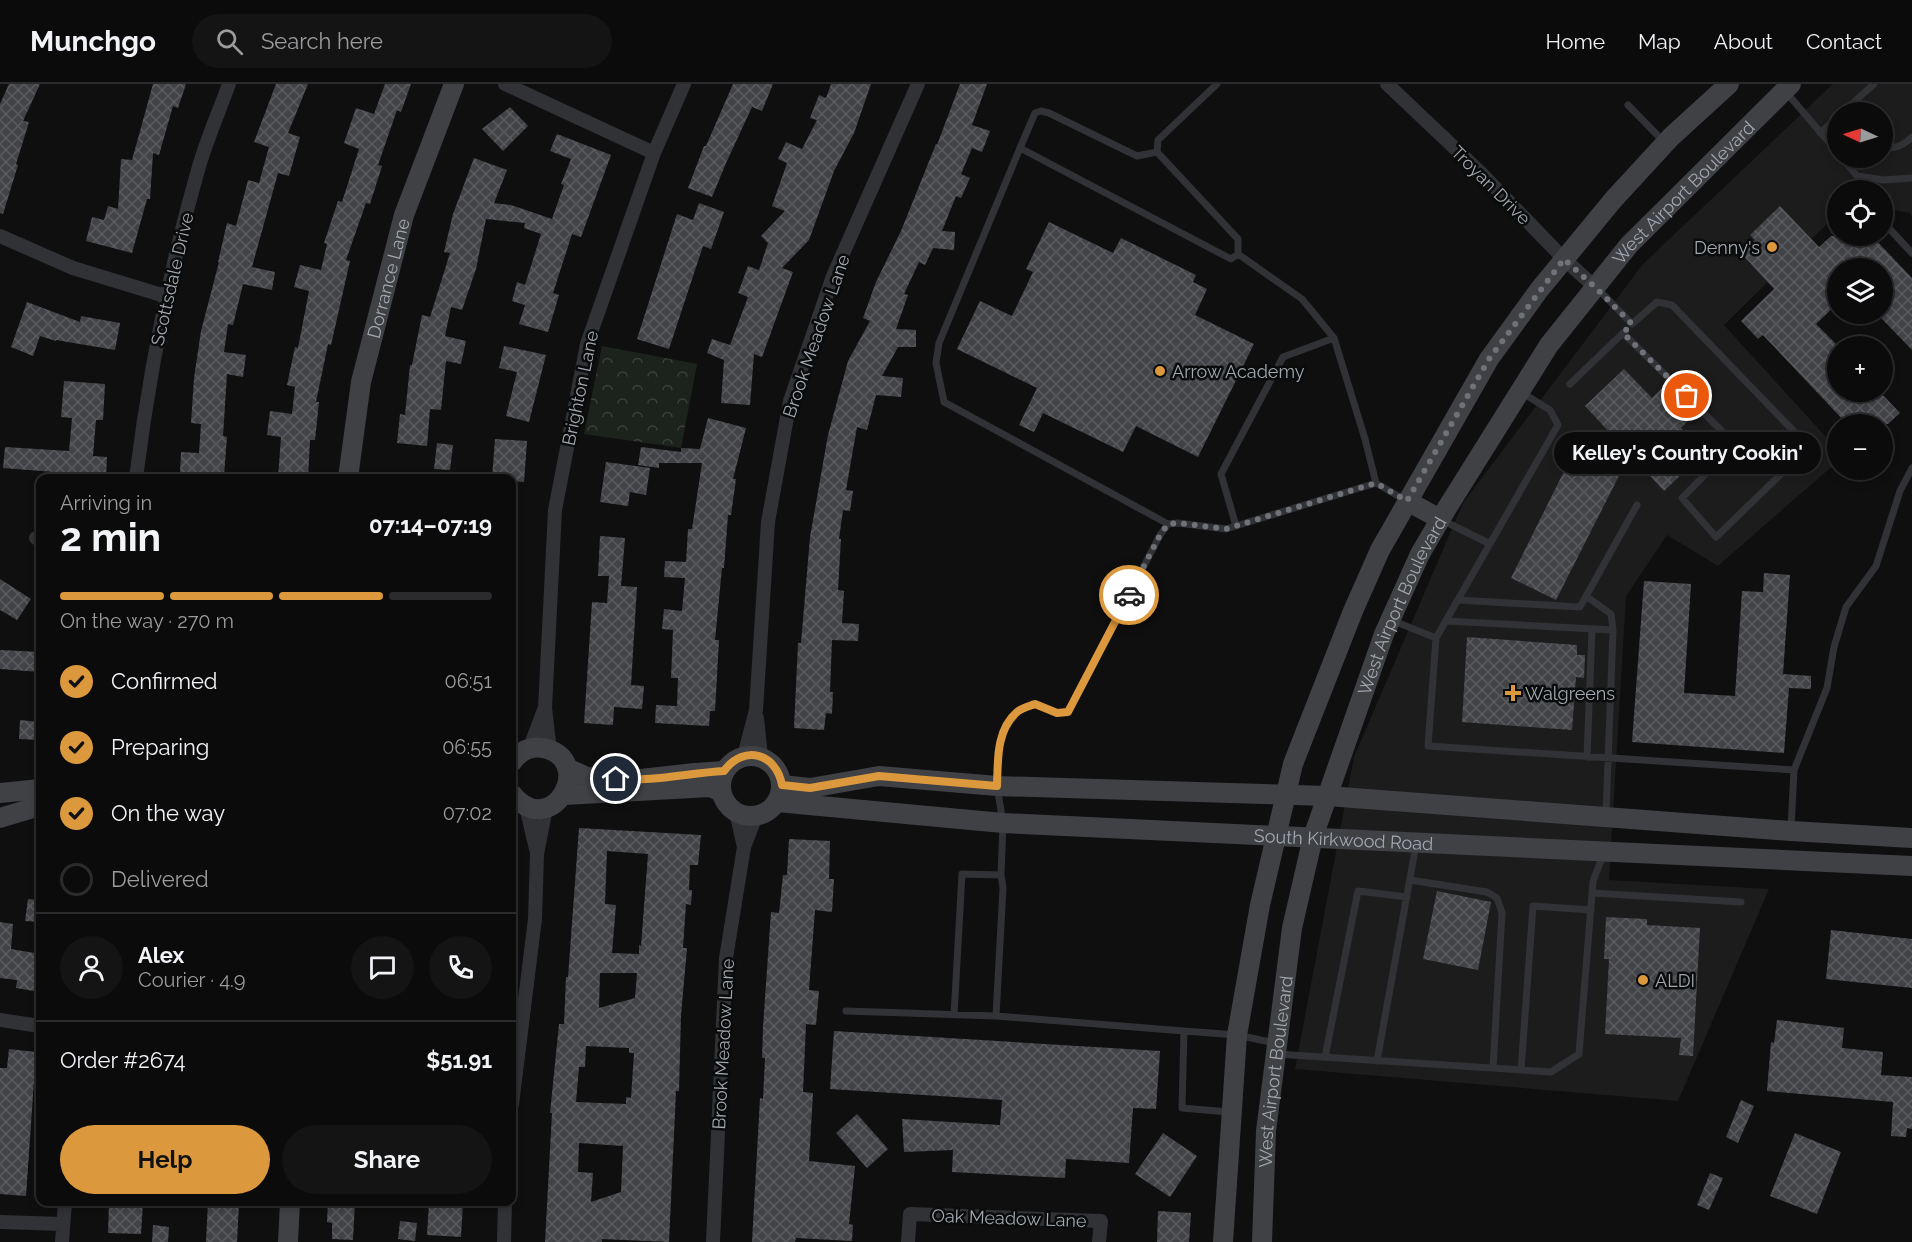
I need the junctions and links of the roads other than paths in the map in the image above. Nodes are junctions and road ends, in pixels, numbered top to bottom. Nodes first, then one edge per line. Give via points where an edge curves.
1 (229, 84) edge
2 (454, 84) edge
3 (504, 84) edge
4 (684, 84) edge
5 (918, 84) edge
6 (1217, 84) edge
7 (1387, 84) edge
8 (1729, 84) edge
9 (1874, 84) edge
10 (1784, 86) edge
11 (1855, 102) edge
12 (1628, 105) dead end
13 (1827, 127) edge
14 (1821, 133) junction
15 (1912, 137) edge
16 (1827, 140) edge
17 (1666, 144) junction
18 (1020, 148) junction
19 (1893, 149) edge
20 (1157, 152) junction
21 (654, 153) junction
22 (1850, 168) edge
23 (1912, 178) edge
24 (1883, 180) joint
25 (1893, 233) edge
26 (0, 236) edge
27 (1912, 253) edge
28 (1238, 254) junction
29 (1564, 259) junction
30 (1595, 287) junction
31 (165, 296) junction
32 (1632, 324) junction
33 (1623, 333) junction
34 (1334, 338) junction
35 (1570, 384) dead end
36 (1520, 391) junction
37 (1912, 468) edge
38 (136, 474) edge
39 (349, 474) edge
40 (1376, 483) junction
41 (1407, 501) junction
42 (1637, 505) dead end
43 (1440, 519) junction
44 (1168, 524) junction
45 (1236, 526) junction
46 (1490, 544) junction
47 (1586, 596) junction
48 (1458, 600) junction
49 (1391, 619) junction
50 (1446, 621) junction
51 (1592, 629) junction
52 (1613, 630) junction
53 (1436, 638) junction
54 (545, 708) junction
55 (530, 747) junction
56 (550, 751) junction
57 (516, 756) edge
58 (752, 757) junction
59 (1587, 757) junction
60 (1608, 758) junction
61 (567, 768) junction
62 (1794, 770) junction
63 (724, 771) junction
64 (997, 786) junction
65 (36, 789) edge
66 (722, 792) junction
67 (0, 793) edge
68 (779, 793) junction
69 (564, 795) junction
70 (1286, 795) junction
71 (1327, 796) junction
72 (519, 801) edge
73 (36, 808) edge
74 (546, 808) junction
75 (736, 812) junction
76 (756, 816) junction
77 (1606, 817) junction
78 (0, 818) edge
79 (1003, 823) junction
80 (1791, 831) junction
81 (1277, 835) junction
82 (1313, 837) junction
83 (1912, 838) edge
84 (1417, 842) junction
85 (744, 847) junction
86 (1604, 851) junction
87 (537, 854) junction
88 (1789, 860) junction
89 (1912, 866) edge
90 (1001, 875) junction
91 (1410, 880) junction
92 (1592, 892) junction
93 (1407, 897) junction
94 (1741, 902) dead end
95 (1591, 910) junction
96 (846, 1011) dead end
97 (954, 1015) junction
98 (996, 1016) junction
99 (0, 1020) edge
100 (36, 1025) edge
101 (1184, 1031) junction
102 (1237, 1035) junction
103 (1275, 1048) junction
104 (1325, 1058) junction
105 (1377, 1061) junction
106 (1493, 1068) junction
107 (1521, 1070) junction
108 (516, 1072) edge
109 (1232, 1112) junction
110 (64, 1206) edge
111 (290, 1206) edge
112 (505, 1206) edge
113 (0, 1222) edge
114 (62, 1224) junction
115 (62, 1242) edge
116 (288, 1242) edge
117 (504, 1242) edge
118 (714, 1242) edge
119 (908, 1242) edge
120 (1099, 1242) edge
121 (1223, 1242) edge
122 (1262, 1242) edge

1 - 31 street, Scottsdale Drive via 199,168
2 - 39 main road, Dorrance Lane via 404,215 361,382
3 - 21 street
4 - 21 street, Brighton Lane
5 - 58 street, Brook Meadow Lane via 833,276 790,401 768,522
6 - 20 lane via 1158,140
7 - 29 street, Troyan Drive
8 - 17 main road
9 - 11 lane
10 - 14 lane
10 - 30 main road, West Airport Boulevard via 1629,245
12 - 17 lane
13 - 14 lane
14 - 16 lane
15 - 19 lane
17 - 29 main road
18 - 20 lane via 1035,113 1041,111 1137,156
18 - 28 lane via 1231,260
18 - 44 lane via 939,343 936,363 944,402
20 - 28 lane via 1238,239
21 - 54 street, Brighton Lane via 587,344 555,510
22 - 24 lane via 1857,176
23 - 24 lane
25 - 27 lane
26 - 31 street via 73,268
28 - 34 lane via 1302,299
29 - 30 street, Troyan Drive
29 - 41 main road via 1489,359
30 - 32 lane
30 - 36 main road, West Airport Boulevard via 1549,345
31 - 38 street, Scottsdale Drive
32 - 33 lane
32 - 33 lane via 1657,302 1672,305 1809,447 1716,537 1682,498 1735,444
33 - 35 lane
34 - 40 lane
34 - 45 lane via 1283,357 1221,474
36 - 43 main road, West Airport Boulevard
36 - 46 lane via 1550,410 1558,425
37 - 62 lane via 1900,491 1876,566 1846,607 1827,688
40 - 41 lane
40 - 45 lane
41 - 43 main road
41 - 70 main road via 1353,610 1293,764
42 - 47 lane
43 - 46 lane
43 - 49 main road, West Airport Boulevard
44 - 45 lane via 1226,529
44 - 64 lane via 1068,712 1057,713 1035,704 1018,711 1005,729 998,753
46 - 48 lane
47 - 48 lane via 1580,607
47 - 52 lane via 1611,614
48 - 50 lane
49 - 53 lane
49 - 71 main road, West Airport Boulevard
50 - 51 lane
50 - 53 lane
51 - 52 lane
51 - 59 lane
52 - 60 lane
53 - 59 lane via 1428,746
54 - 55 street, Brighton Lane
54 - 56 street, Brighton Lane
55 - 56 main road
55 - 57 main road
56 - 61 main road
58 - 63 main road via 729,764
58 - 68 main road via 776,768
59 - 60 lane
60 - 62 lane
60 - 77 lane
61 - 63 main road via 587,777 632,780
61 - 69 main road via 569,778
62 - 80 lane
63 - 66 main road
64 - 68 main road via 879,776
64 - 70 main road
64 - 79 lane
65 - 67 main road
66 - 69 main road via 710,788
66 - 75 main road
68 - 76 main road via 765,813
68 - 79 main road, South Kirkwood Road
69 - 74 main road
70 - 71 main road
70 - 81 main road
71 - 77 main road
71 - 82 main road, West Airport Boulevard
72 - 74 main road via 536,809
72 - 87 street
73 - 78 main road
74 - 87 street
75 - 76 main road
75 - 85 street, Brook Meadow Lane
76 - 85 street, Brook Meadow Lane
77 - 80 main road
77 - 86 main road
79 - 81 main road, South Kirkwood Road
79 - 90 lane
80 - 83 main road
80 - 88 main road
81 - 82 main road, South Kirkwood Road
81 - 102 main road
82 - 84 main road, South Kirkwood Road
82 - 103 main road, West Airport Boulevard via 1292,928
84 - 86 main road, South Kirkwood Road
84 - 91 lane
85 - 118 street, Brook Meadow Lane via 726,958
86 - 88 main road, South Kirkwood Road
86 - 92 lane
87 - 108 street via 535,920
88 - 89 main road, South Kirkwood Road
90 - 97 lane via 962,874
90 - 98 lane
91 - 93 lane
91 - 106 lane via 1487,892 1497,898 1502,913
92 - 94 lane
92 - 95 lane
93 - 104 lane via 1358,891
93 - 105 lane
95 - 107 lane via 1580,1054 1551,1072
95 - 107 lane via 1533,906
96 - 97 lane
97 - 98 lane
98 - 101 lane
99 - 100 street
101 - 102 lane
101 - 109 lane via 1182,1108
102 - 103 lane
102 - 109 main road
103 - 104 lane
103 - 122 main road, West Airport Boulevard via 1266,1131
104 - 105 lane
105 - 106 lane
106 - 107 lane
109 - 121 main road
110 - 114 street
111 - 116 main road
112 - 117 street
113 - 114 street
114 - 115 street
119 - 120 street, Oak Meadow Lane via 910,1214 1101,1221

